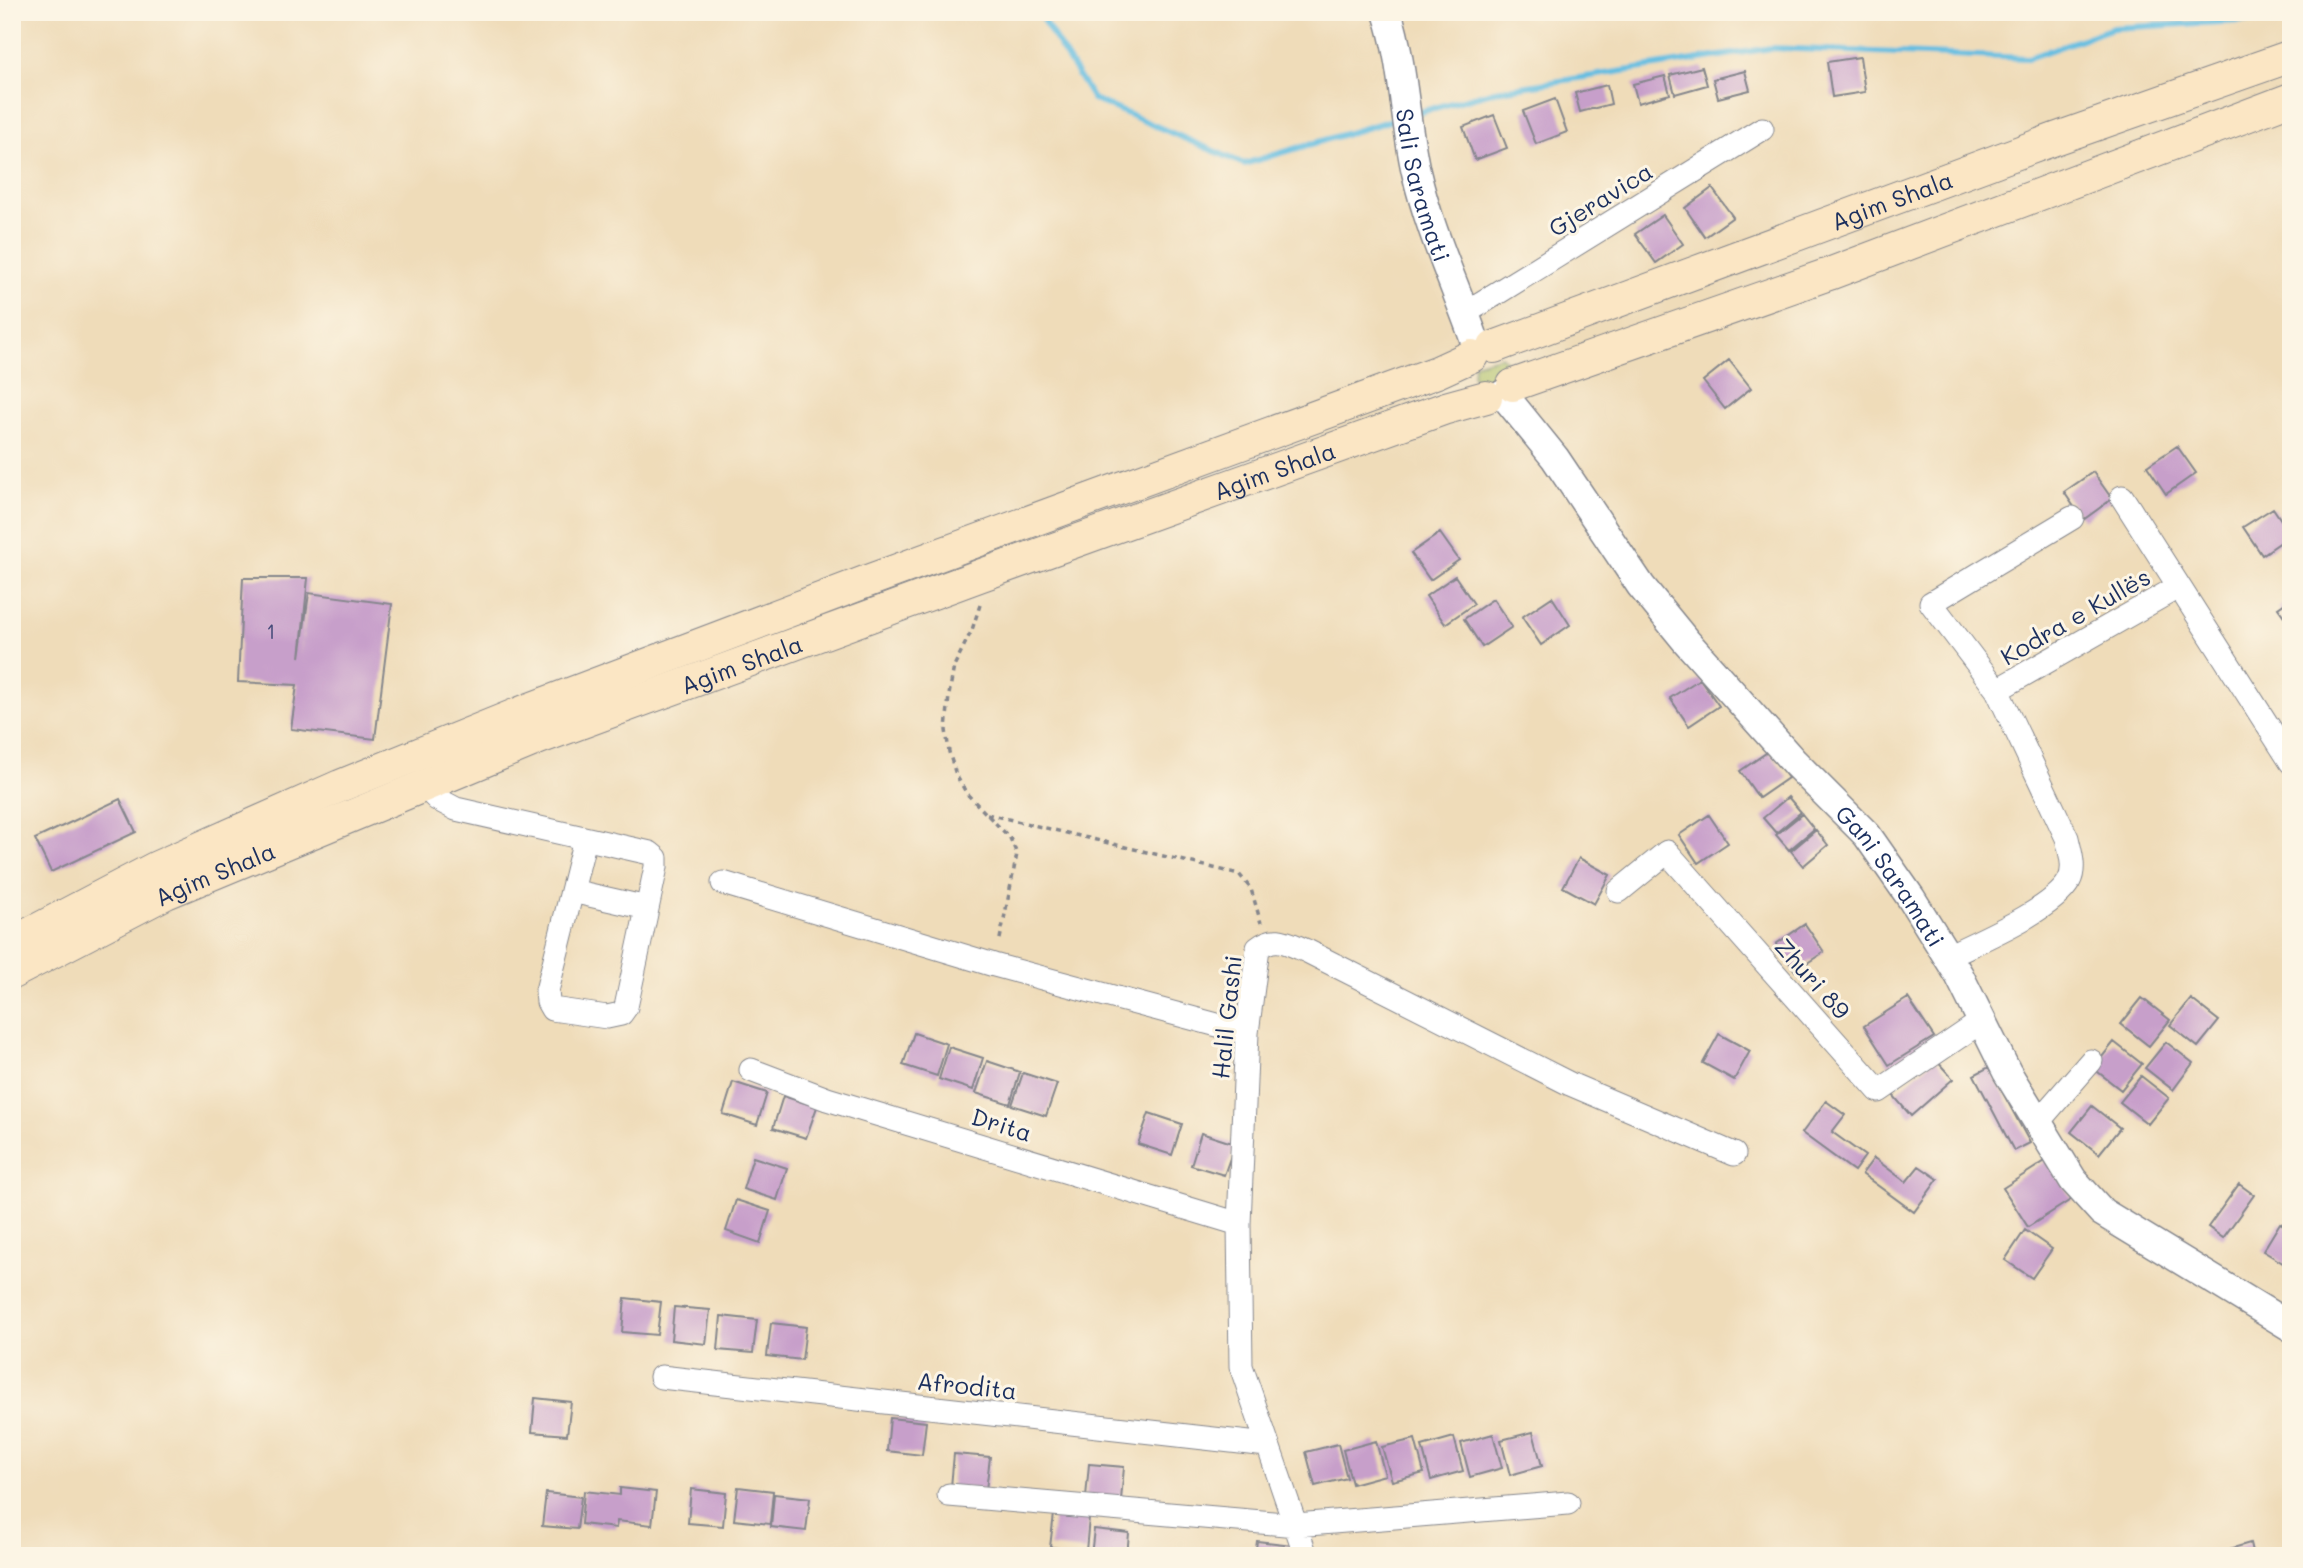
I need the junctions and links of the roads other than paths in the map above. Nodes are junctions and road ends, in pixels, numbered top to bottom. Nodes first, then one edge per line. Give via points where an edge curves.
1 (1387, 12) edge
2 (2291, 56) edge
3 (2291, 99) edge
4 (1762, 129) dead end
5 (1465, 313) junction
6 (1481, 351) junction
7 (1501, 392) junction
8 (2122, 497) dead end
9 (2072, 518) dead end
10 (2178, 587) junction
11 (1997, 690) junction
12 (2291, 762) edge
13 (424, 786) junction
14 (585, 839) junction
15 (723, 883) dead end
16 (572, 891) junction
17 (1619, 891) dead end
18 (647, 908) junction
19 (12, 943) edge
20 (1948, 956) junction
21 (12, 974) edge
22 (1982, 1021) junction
23 (1247, 1033) junction
24 (2091, 1061) dead end
25 (751, 1070) dead end
26 (2037, 1122) junction
27 (1734, 1154) dead end
28 (1239, 1224) junction
29 (2291, 1327) edge
30 (661, 1377) dead end
31 (1268, 1445) junction
32 (949, 1495) dead end
33 (1568, 1503) dead end
34 (1296, 1525) junction
35 (1306, 1556) edge

1 - 5 street, Sali Saramati via 1396,41 1416,172
2 - 6 main road, Agim Shala
3 - 7 main road, Agim Shala
4 - 5 street, Gjeravica
5 - 6 street, Sali Saramati
6 - 7 main road via 1502,349 1513,361 1516,369
6 - 7 main road via 1465,370 1466,379 1476,393
6 - 19 main road, Agim Shala via 1437,372 530,709 155,868
7 - 13 main road, Agim Shala via 1433,412 979,576 539,738
7 - 20 street, Gani Saramati via 1555,458 1641,586 1686,641 1794,762 1867,835
8 - 10 street, Kodra e Kullës
9 - 11 street via 1931,603
10 - 11 street, Kodra e Kullës
10 - 12 street, Kodra e Kullës
11 - 20 street via 2067,838 2073,860 2070,880 2050,902
13 - 14 street via 456,809
13 - 21 main road, Agim Shala via 166,893
14 - 16 street
14 - 18 street via 650,853 656,859
15 - 23 street via 994,965
16 - 18 street
16 - 18 street via 547,990 552,1009 607,1017 621,1014
17 - 22 street, Zhuri 89 via 1667,852 1879,1091
20 - 22 street, Gani Saramati
22 - 26 street, Gani Saramati
23 - 27 street, Halil Gashi via 1258,948 1277,940 1570,1084
23 - 28 street, Halil Gashi
24 - 26 street
25 - 28 street, Drita via 827,1099
26 - 29 street, Gani Saramati via 2073,1180 2102,1212
28 - 31 street, Halil Gashi via 1241,1366
30 - 31 street, Afrodita
31 - 34 street, Halil Gashi
32 - 34 street
33 - 34 street
34 - 35 street, Halil Gashi

